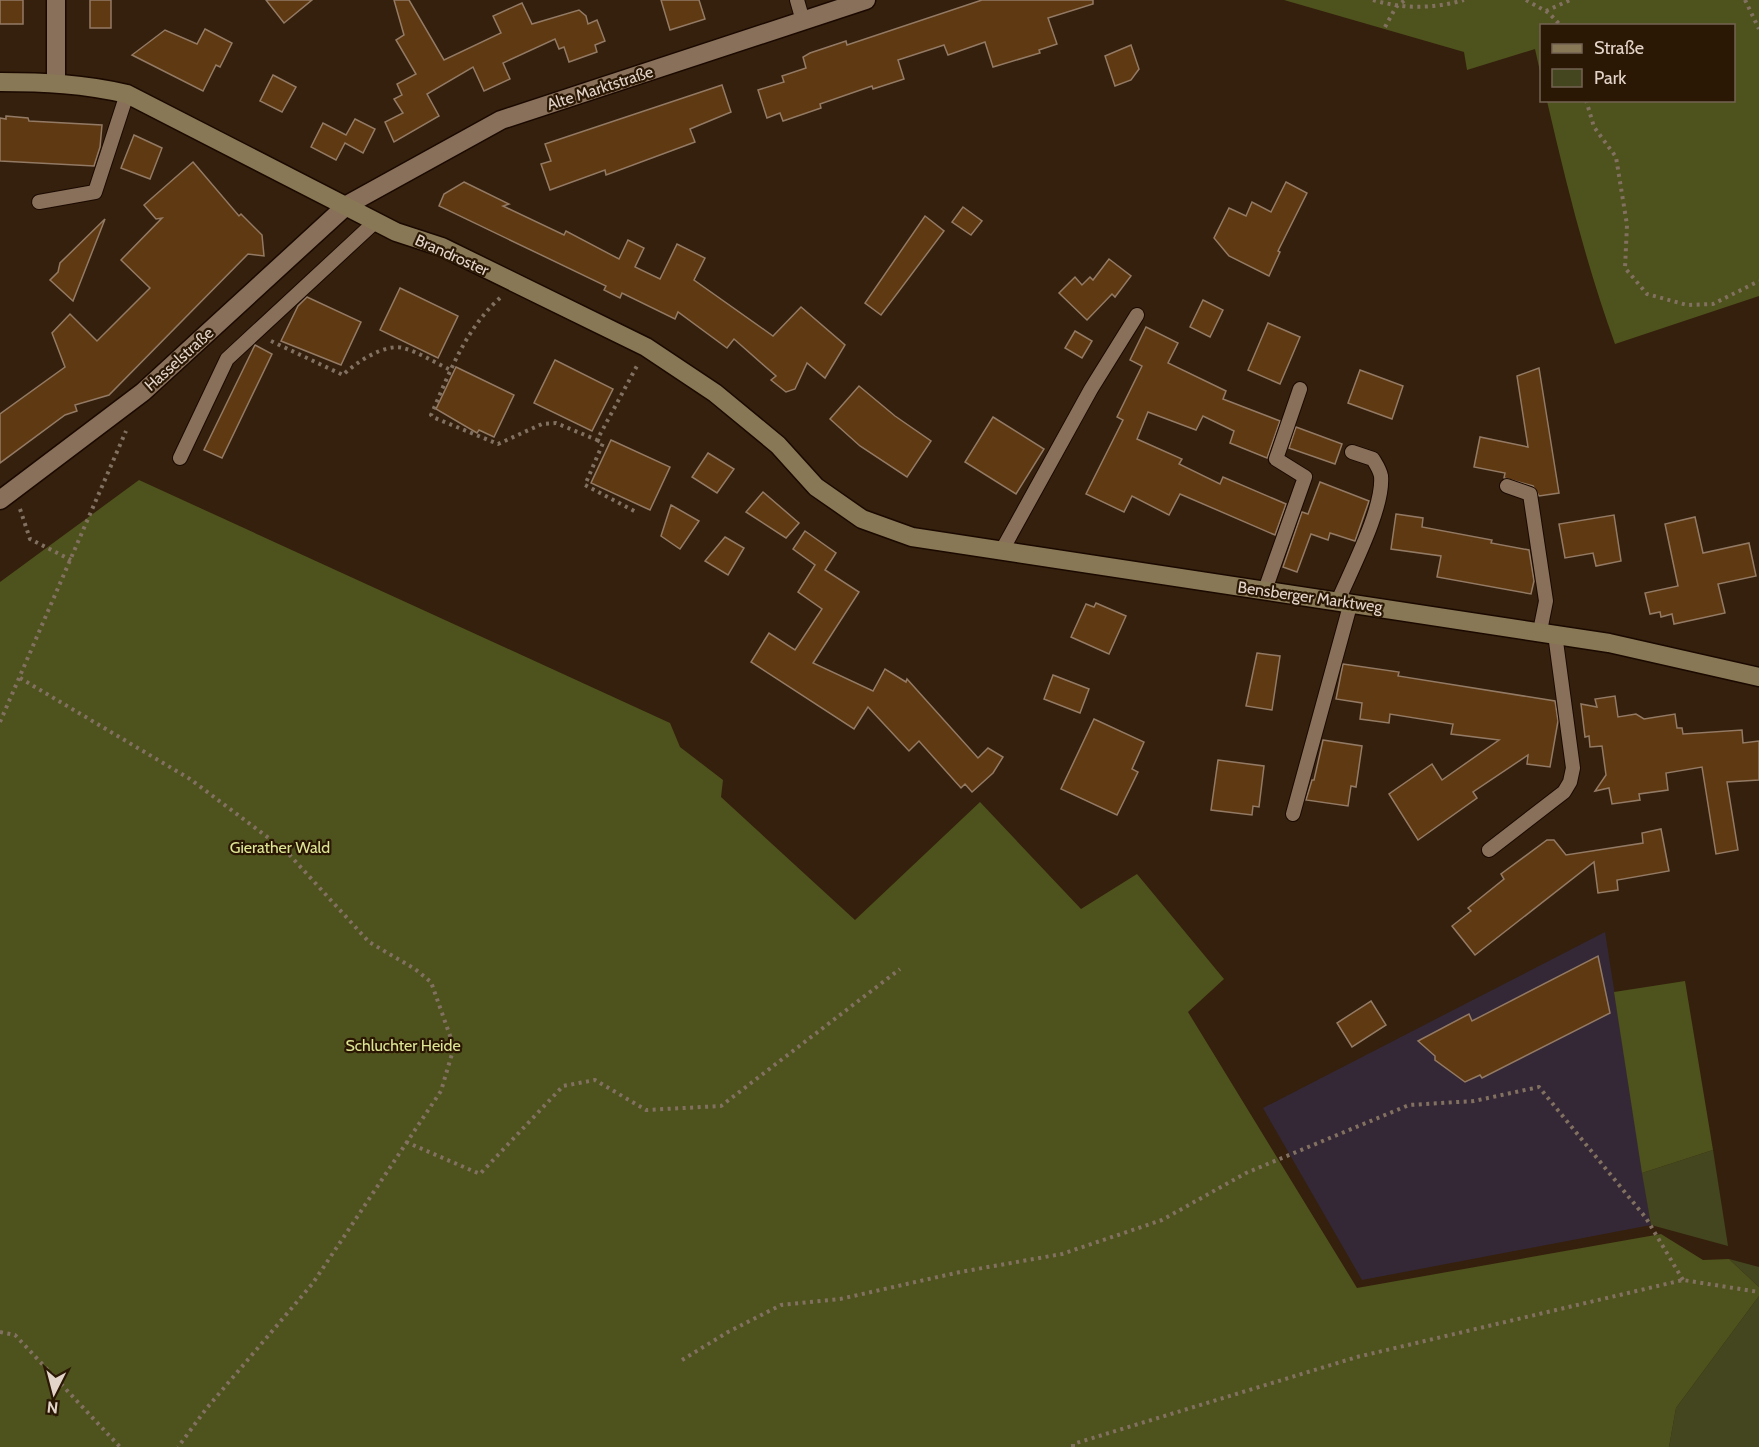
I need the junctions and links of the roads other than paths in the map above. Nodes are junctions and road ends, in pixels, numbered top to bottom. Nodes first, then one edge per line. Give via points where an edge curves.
1 (56, 0) edge
2 (797, 0) edge
3 (866, 0) edge
4 (803, 21) junction
5 (0, 82) edge
6 (56, 82) junction
7 (127, 94) junction
8 (39, 202) dead end
9 (347, 205) junction
10 (376, 221) junction
11 (1137, 315) dead end
12 (1300, 389) dead end
13 (1352, 452) dead end
14 (180, 458) dead end
15 (1507, 486) dead end
16 (7, 494) edge
17 (862, 519) joint
18 (1001, 552) junction
19 (1265, 590) junction
20 (1345, 602) junction
21 (1547, 632) junction
22 (1759, 677) edge
23 (1293, 814) dead end
24 (1489, 850) dead end

1 - 6 street
2 - 4 lane
3 - 4 street, Alte Marktstraße
4 - 9 street, Alte Marktstraße via 501,120
5 - 6 street, Brandroster
6 - 7 street, Brandroster
7 - 8 lane via 96,192
7 - 9 street, Brandroster
9 - 10 street, Brandroster
9 - 16 street, Hasselstraße via 143,392
10 - 14 lane via 228,359
10 - 17 street, Brandroster via 442,247 646,347 715,393 778,445 816,487
11 - 18 lane via 1091,389
12 - 19 lane via 1276,459 1305,477
13 - 20 lane via 1374,459 1381,484
15 - 21 lane via 1530,494
17 - 18 street, Bensberger Marktweg via 912,537
18 - 19 street, Bensberger Marktweg
19 - 20 street, Bensberger Marktweg
20 - 21 street, Bensberger Marktweg
20 - 23 lane
21 - 22 street, Bensberger Marktweg via 1609,642
21 - 24 lane via 1573,768 1570,782 1564,792

